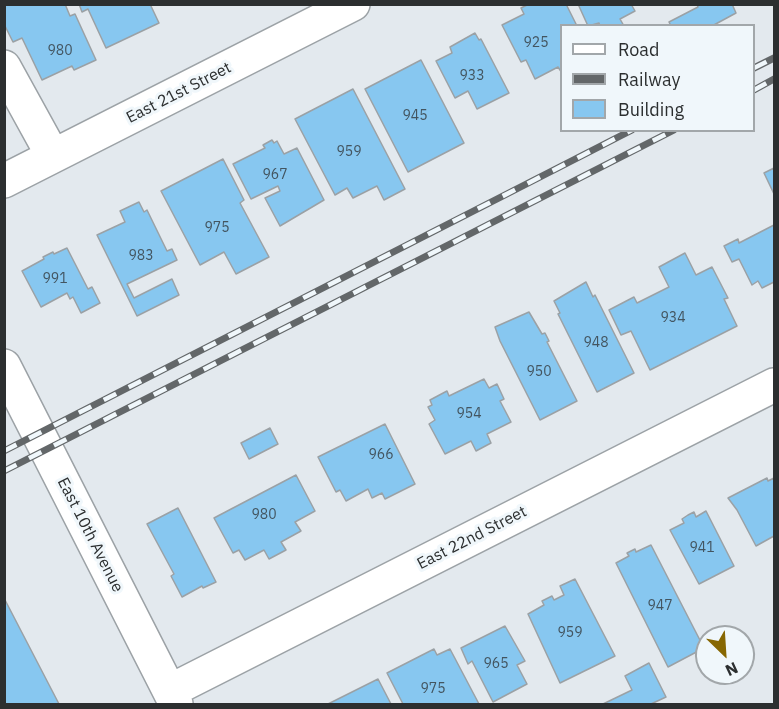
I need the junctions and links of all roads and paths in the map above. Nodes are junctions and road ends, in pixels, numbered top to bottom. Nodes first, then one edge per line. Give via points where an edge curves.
1 (353, 4) edge
2 (4, 67) edge
3 (53, 156) junction
4 (4, 181) edge
5 (4, 366) edge
6 (774, 385) edge
7 (173, 698) edge

1 - 3 street, East 21st Street
2 - 3 street
3 - 4 street, East 21st Street
5 - 7 street, East 10th Avenue
6 - 7 street, East 22nd Street

